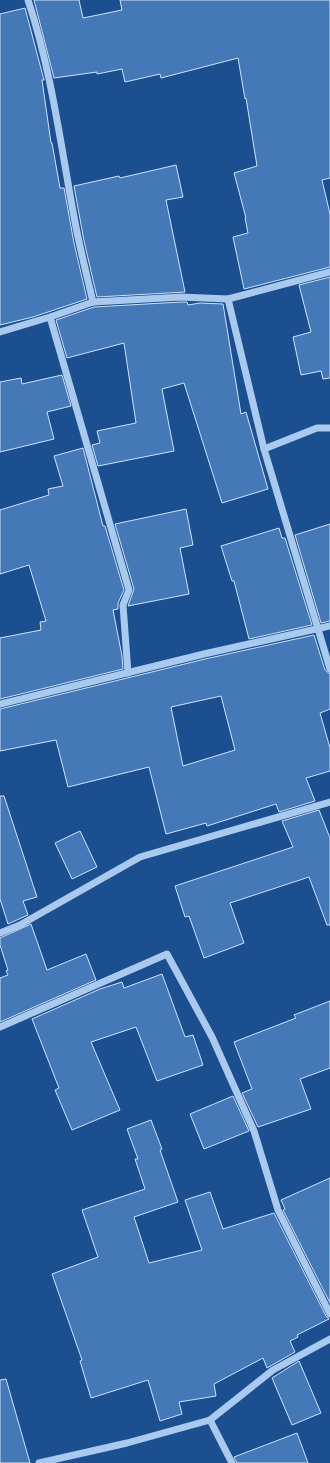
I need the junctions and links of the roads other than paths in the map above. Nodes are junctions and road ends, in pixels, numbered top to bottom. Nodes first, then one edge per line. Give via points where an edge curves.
1 (28, 0) edge
2 (330, 272) edge
3 (228, 299) junction
4 (93, 302) junction
5 (50, 317) junction
6 (0, 332) edge
7 (330, 428) edge
8 (264, 449) junction
9 (330, 626) edge
10 (318, 630) junction
11 (330, 669) edge
12 (128, 673) junction
13 (0, 704) edge
14 (330, 802) edge
15 (0, 933) edge
16 (0, 1027) edge
17 (330, 1314) edge
18 (330, 1338) edge
19 (210, 1420) junction
20 (39, 1463) edge
21 (232, 1463) edge

1 - 4 street via 57,116 75,224
2 - 3 street
3 - 4 street via 181,297
3 - 8 street
4 - 5 street
5 - 6 street
5 - 12 street via 129,590 123,605
7 - 8 street via 318,428
8 - 10 street
9 - 10 street
10 - 11 street
10 - 12 street
12 - 13 street
14 - 15 street via 140,857 20,925
16 - 17 street via 166,954 212,1037 254,1131 278,1210
18 - 19 street via 273,1370
19 - 20 street via 127,1443
19 - 21 street

